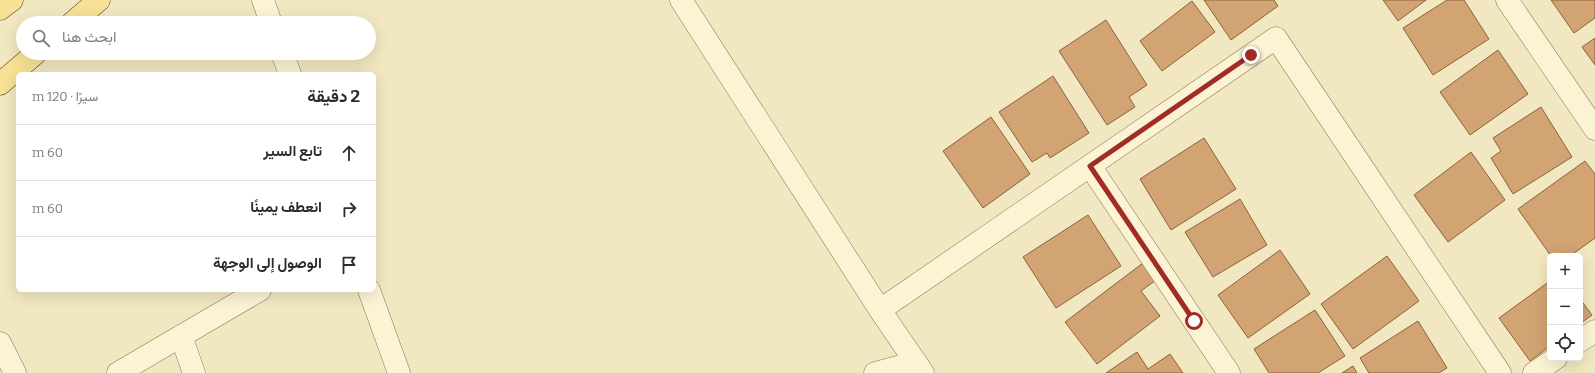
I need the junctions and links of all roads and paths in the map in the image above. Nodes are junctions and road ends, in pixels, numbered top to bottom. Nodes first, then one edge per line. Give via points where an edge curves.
1 (12, 0) edge
2 (99, 0) edge
3 (263, 0) edge
4 (682, 0) edge
5 (1507, 0) edge
6 (0, 10) edge
7 (80, 16) edge
8 (269, 16) edge
9 (28, 60) edge
10 (285, 60) edge
11 (289, 72) edge
12 (0, 84) edge
13 (1595, 129) edge
14 (1090, 166) junction
15 (257, 292) edge
16 (370, 292) edge
17 (880, 310) junction
18 (1595, 331) edge
19 (181, 336) junction
20 (1583, 340) edge
21 (0, 343) edge
22 (1552, 361) edge
23 (920, 367) edge
24 (15, 373) edge
25 (118, 373) edge
26 (194, 373) edge
27 (399, 373) edge
28 (875, 373) edge
29 (1229, 373) edge
30 (1500, 373) edge
31 (1534, 373) edge

1 - 6 main road
2 - 7 main road
3 - 8 street
4 - 17 street
5 - 13 street
9 - 12 main road
10 - 11 street
14 - 17 street
14 - 29 street
14 - 30 street via 1276,38
15 - 19 street
16 - 27 street
17 - 23 street
18 - 20 street
19 - 25 street
19 - 26 street
21 - 24 street
22 - 31 street
23 - 28 street

